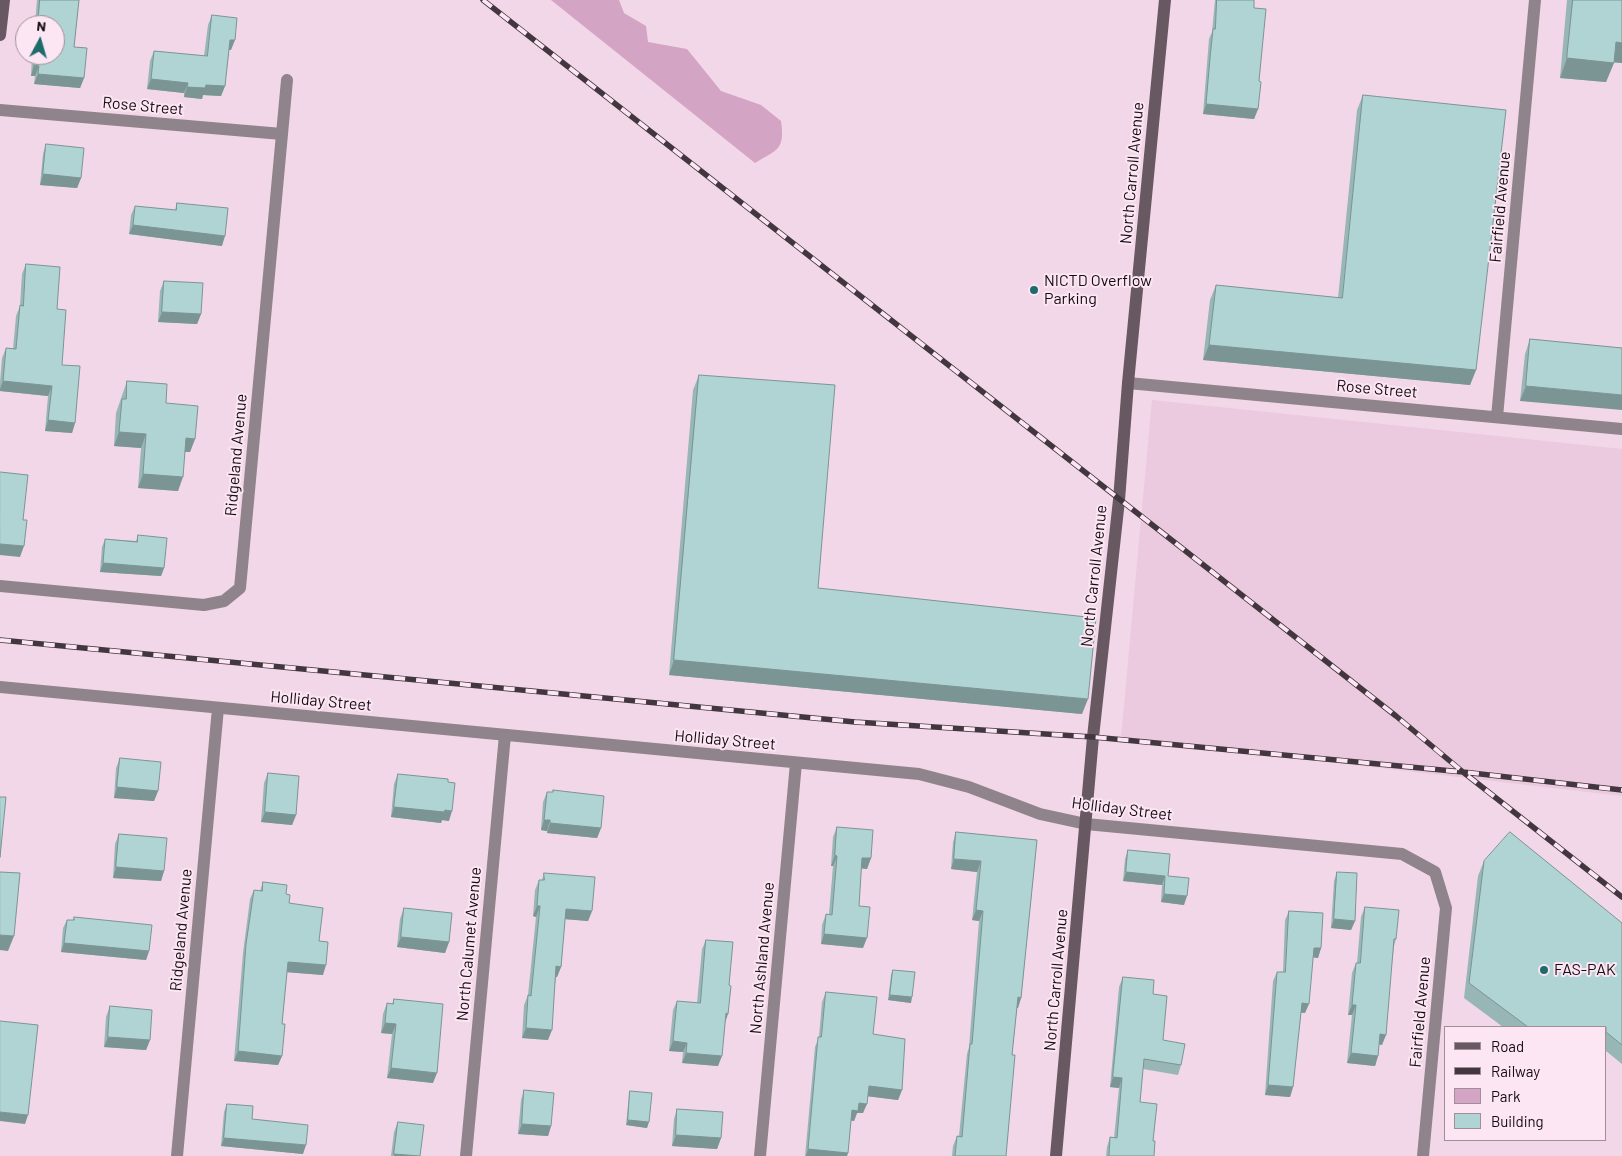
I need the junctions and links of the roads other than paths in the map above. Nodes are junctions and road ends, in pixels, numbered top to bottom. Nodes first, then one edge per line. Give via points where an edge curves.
1 (4, 0) edge
2 (1165, 0) edge
3 (1535, 0) edge
4 (0, 35) edge
5 (287, 80) dead end
6 (0, 110) edge
7 (282, 134) junction
8 (1128, 383) junction
9 (1497, 417) junction
10 (1622, 429) edge
11 (0, 586) edge
12 (0, 687) edge
13 (218, 708) junction
14 (505, 735) junction
15 (796, 763) junction
16 (1086, 824) junction
17 (1435, 872) joint
18 (177, 1156) edge
19 (466, 1156) edge
20 (760, 1156) edge
21 (1056, 1156) edge
22 (1423, 1156) edge

1 - 4 street
2 - 8 street, North Carroll Avenue
3 - 9 street, Fairfield Avenue
5 - 7 street, Ridgeland Avenue
6 - 7 street, Rose Street
7 - 11 street, Ridgeland Avenue via 240,588 224,601 204,606
8 - 9 street, Rose Street
8 - 16 street, North Carroll Avenue
9 - 10 street, Rose Street
12 - 13 street, Holliday Street
13 - 14 street, Holliday Street
13 - 18 street, Ridgeland Avenue
14 - 15 street, Holliday Street
14 - 19 street, North Calumet Avenue
15 - 16 street, Holliday Street via 919,774 969,786 1040,814
15 - 20 street, North Ashland Avenue
16 - 17 street, Holliday Street via 1402,854
16 - 21 street, North Carroll Avenue
17 - 22 street, Fairfield Avenue via 1446,908

